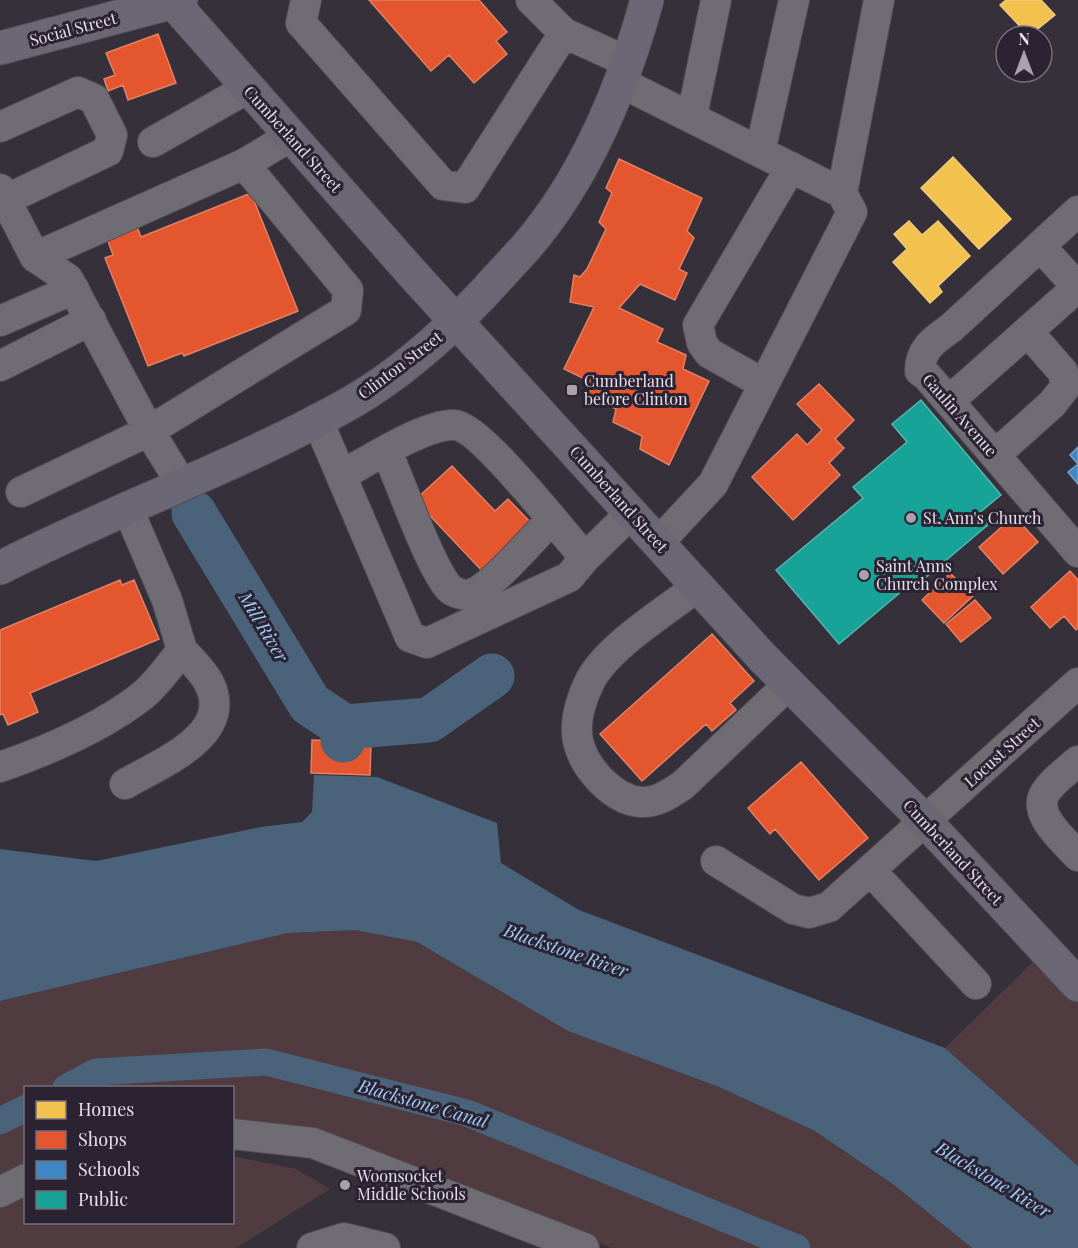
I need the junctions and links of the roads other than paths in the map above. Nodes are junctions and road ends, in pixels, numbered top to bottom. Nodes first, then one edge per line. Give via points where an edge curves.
1 (306, 0) edge
2 (531, 0) edge
3 (647, 0) edge
4 (716, 0) edge
5 (794, 0) edge
6 (879, 0) edge
7 (174, 1) edge
8 (564, 33) junction
9 (0, 48) edge
10 (624, 72) junction
11 (248, 88) junction
12 (692, 116) junction
13 (0, 127) edge
14 (291, 136) junction
15 (153, 142) dead end
16 (760, 152) junction
17 (239, 166) junction
18 (791, 167) junction
19 (842, 193) junction
20 (3, 195) edge
21 (1078, 211) edge
22 (1040, 246) junction
23 (35, 257) junction
24 (74, 289) junction
25 (91, 320) junction
26 (0, 321) edge
27 (457, 322) junction
28 (1028, 332) junction
29 (0, 366) edge
30 (764, 384) junction
31 (949, 401) junction
32 (317, 419) junction
33 (149, 431) junction
34 (387, 452) junction
35 (995, 455) junction
36 (342, 475) junction
37 (181, 483) junction
38 (21, 492) dead end
39 (127, 507) junction
40 (631, 513) junction
41 (551, 520) junction
42 (658, 543) junction
43 (1078, 552) edge
44 (585, 558) junction
45 (0, 568) edge
46 (698, 586) junction
47 (182, 651) junction
48 (789, 684) junction
49 (1073, 698) edge
50 (1078, 761) edge
51 (0, 767) edge
52 (125, 784) dead end
53 (925, 820) junction
54 (1078, 856) edge
55 (716, 861) dead end
56 (870, 870) junction
57 (976, 984) dead end
58 (1078, 985) edge
59 (234, 1134) edge
60 (24, 1180) edge
61 (0, 1192) edge
62 (312, 1248) edge
63 (385, 1248) edge
64 (584, 1248) edge

1 - 8 street via 300,23 443,185 465,188
2 - 8 street
3 - 10 main road, Clinton Street
4 - 12 street
5 - 16 street
6 - 19 street
7 - 9 main road, Social Street
7 - 11 main road, Cumberland Street
8 - 10 street
10 - 12 street
10 - 27 main road, Clinton Street via 592,146 561,199 528,245
11 - 14 main road, Cumberland Street
11 - 15 street
12 - 16 street
13 - 20 street via 78,92 94,99 112,135 108,151
14 - 17 street
14 - 27 main road, Cumberland Street
16 - 18 street
17 - 23 street
17 - 33 street via 348,290 346,310
18 - 19 street
18 - 30 street via 698,325 709,353
19 - 30 street via 852,212
20 - 23 street
21 - 22 street, Gaulin Avenue
22 - 28 street via 1070,279 1072,292
22 - 31 street, Gaulin Avenue via 932,341 921,356 920,371
23 - 24 street via 68,279
24 - 25 street
24 - 26 street
25 - 29 street
25 - 33 street
27 - 32 main road, Clinton Street via 385,381
27 - 40 main road, Cumberland Street
28 - 31 street
28 - 35 street via 1063,372 1066,386 1052,404
30 - 42 street via 713,484
31 - 35 street, Gaulin Avenue
32 - 36 street
32 - 37 main road, Clinton Street
33 - 37 street
33 - 38 street
34 - 36 street
34 - 41 street via 433,428 456,424 480,438
34 - 41 street via 437,569 450,589 461,594 471,594 488,583
35 - 43 street, Gaulin Avenue
36 - 44 street via 410,637 427,643 569,577
37 - 39 main road, Clinton Street
39 - 45 main road, Clinton Street
39 - 47 street via 167,600
40 - 42 main road, Cumberland Street
40 - 44 street
41 - 44 street
42 - 46 main road, Cumberland Street
46 - 48 main road, Cumberland Street
46 - 48 street via 603,660 591,681 581,702 578,741 602,782 618,794 641,802 663,798 683,785
47 - 51 street via 143,695 95,725 37,754
47 - 52 street via 209,682 217,708 207,732
48 - 53 main road, Cumberland Street
49 - 53 street, Locust Street
50 - 54 street via 1046,791 1043,805 1046,821
53 - 56 street, Locust Street
53 - 58 main road, Cumberland Street
55 - 56 street, Locust Street via 777,901 809,913 829,907
56 - 57 street
59 - 64 street via 313,1143
60 - 61 street
62 - 63 street via 344,1238

